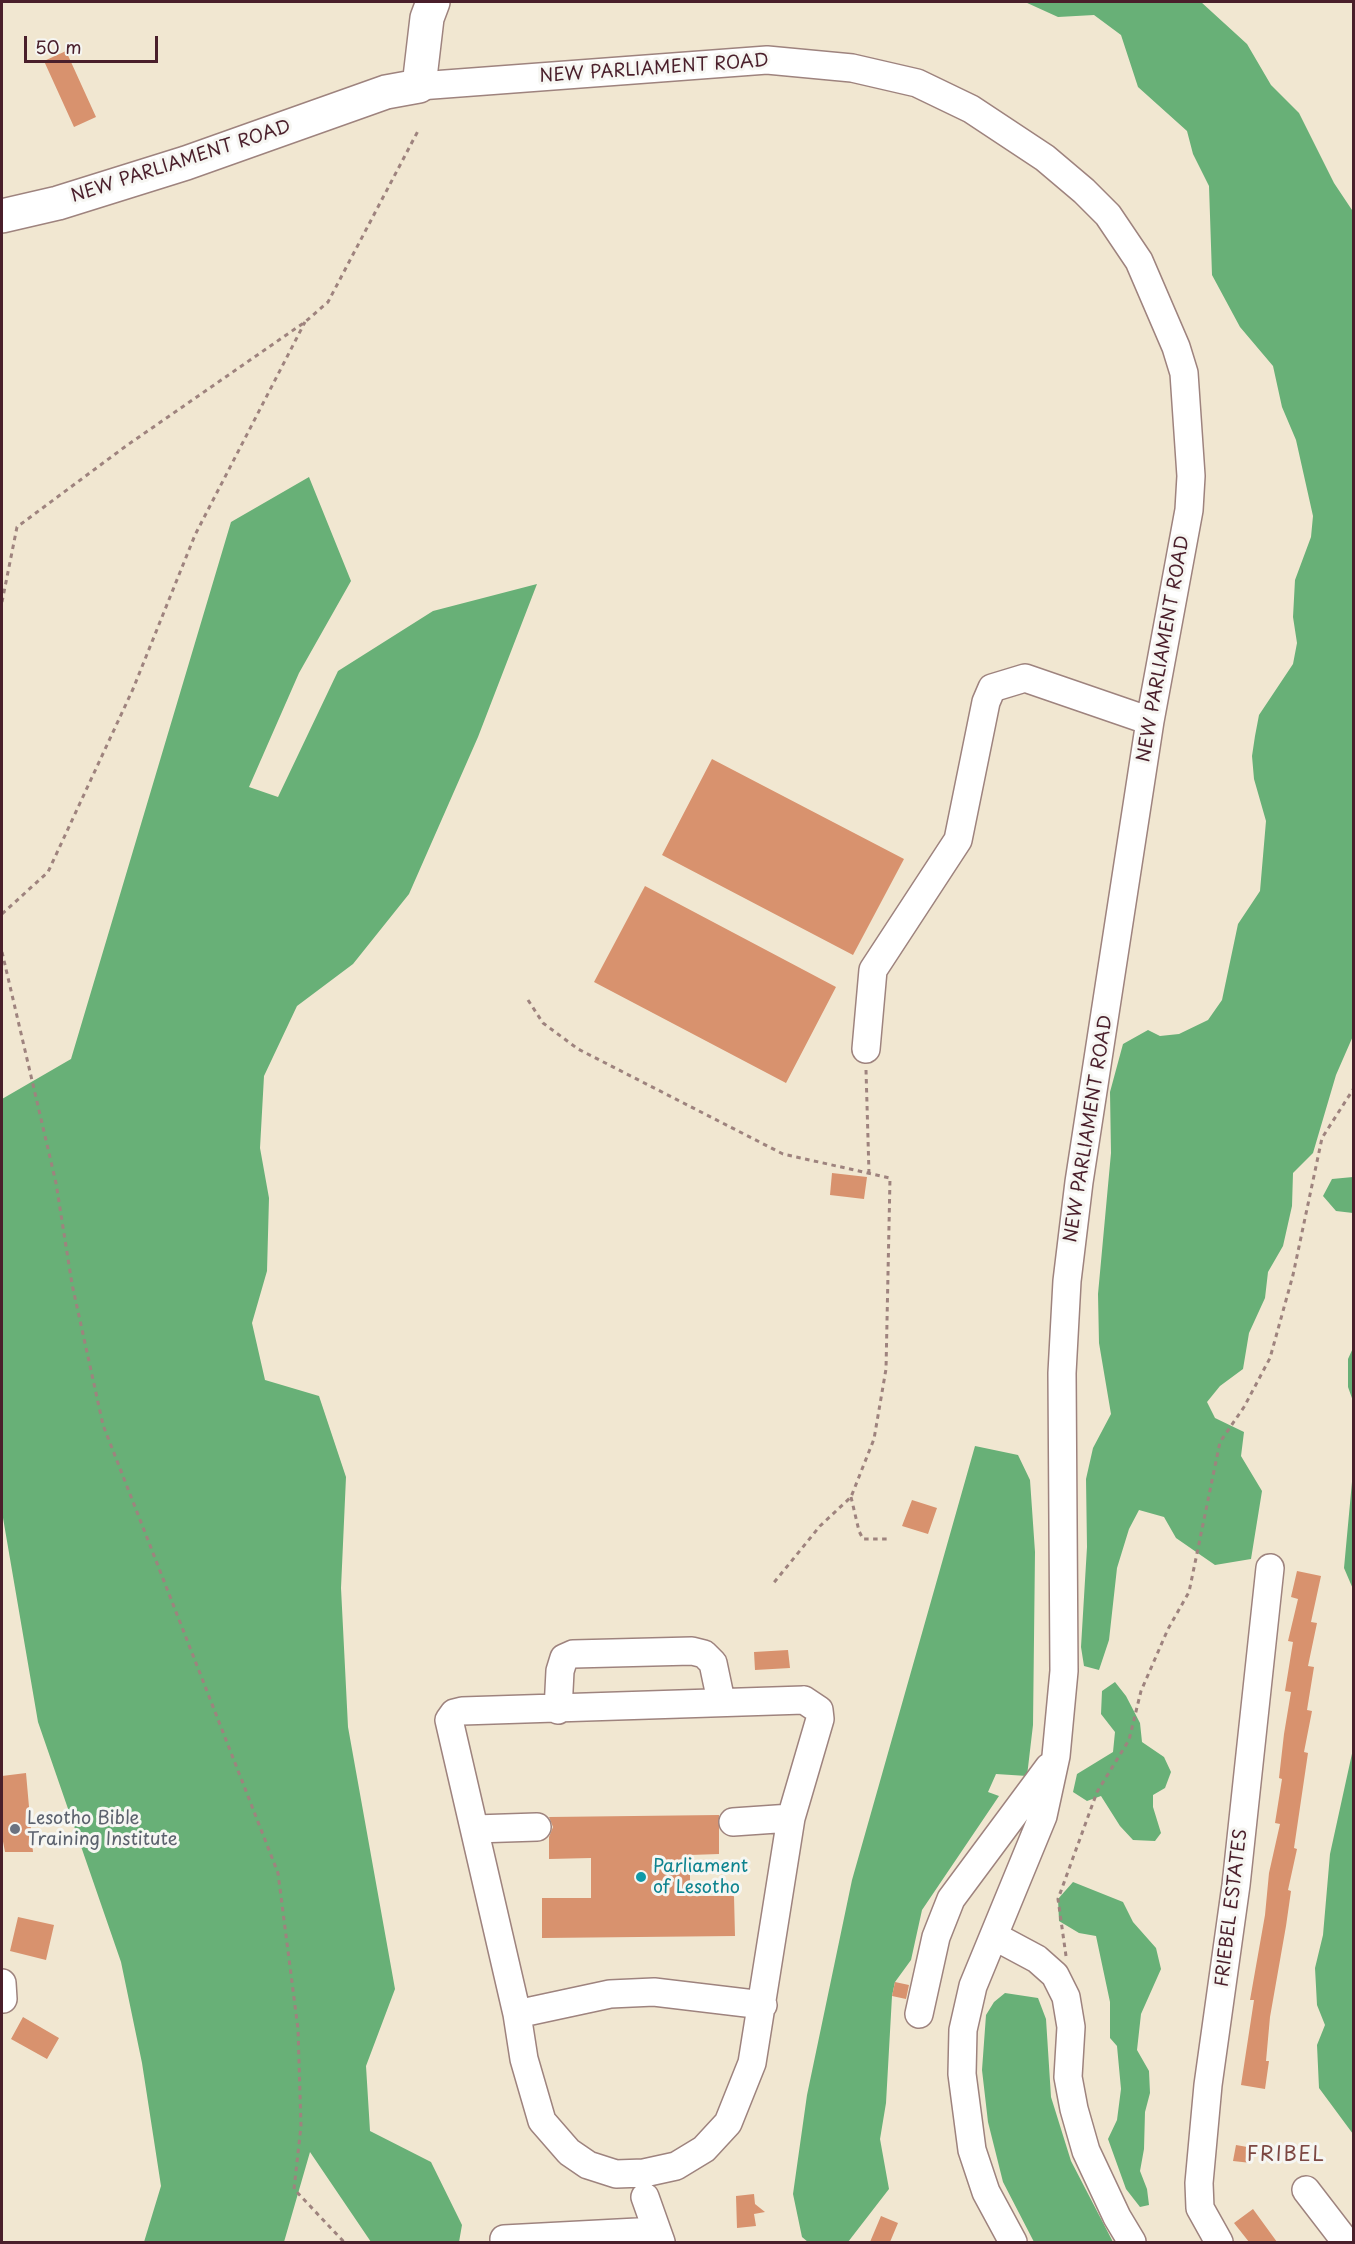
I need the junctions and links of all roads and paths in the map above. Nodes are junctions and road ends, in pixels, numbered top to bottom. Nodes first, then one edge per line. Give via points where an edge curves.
1 (433, 2) edge
2 (419, 86) junction
3 (419, 129) dead end
4 (2, 216) edge
5 (305, 322) junction
6 (2, 602) edge
7 (1150, 721) junction
8 (2, 914) edge
9 (2, 952) edge
10 (528, 1000) dead end
11 (866, 1049) joint
12 (1353, 1088) edge
13 (869, 1173) junction
14 (851, 1497) junction
15 (890, 1539) dead end
16 (1270, 1568) dead end
17 (772, 1585) dead end
18 (721, 1701) junction
19 (558, 1710) junction
20 (1056, 1756) junction
21 (791, 1818) junction
22 (733, 1822) dead end
23 (537, 1827) dead end
24 (476, 1828) junction
25 (994, 1936) junction
26 (1055, 1975) junction
27 (763, 2005) junction
28 (517, 2014) junction
29 (919, 2014) dead end
30 (1306, 2190) dead end
31 (650, 2205) edge
32 (627, 2237) edge
33 (344, 2242) edge
34 (505, 2242) edge
35 (1013, 2242) edge
36 (1132, 2242) edge
37 (1219, 2242) edge
38 (1346, 2242) edge

1 - 2 main road via 427,18
2 - 4 main road, NEW PARLIAMENT ROAD via 386,92 186,163 58,203
2 - 7 street, NEW PARLIAMENT ROAD via 767,60 852,68 908,80 943,94 1045,158 1084,191 1124,235 1139,261 1184,373 1191,476 1189,510
3 - 5 path via 327,302
5 - 6 path via 17,527
5 - 8 path via 195,536 133,689 48,872
7 - 11 street via 1026,678 993,688 986,702 958,840 873,970
7 - 20 street, NEW PARLIAMENT ROAD via 1088,1118 1067,1281 1062,1373 1064,1671
9 - 33 path via 56,1182 72,1284 104,1425 278,1873 298,2029 301,2126 294,2189
10 - 13 path via 543,1023 578,1049 773,1149
11 - 13 path
12 - 26 path via 1322,1138 1293,1275 1270,1358 1220,1442 1190,1592 1140,1691 1129,1740 1097,1792 1058,1899 1066,1950 1065,1963
13 - 14 path via 890,1178 886,1369 874,1439
14 - 15 path via 863,1539
14 - 17 path via 820,1526
16 - 37 street, FRIEBEL ESTATES via 1199,2183 1200,2208
18 - 19 street
18 - 19 street via 712,1663 704,1654 573,1654 564,1658 560,1671
18 - 21 street via 804,1700 819,1710 820,1719
19 - 24 street via 462,1711 449,1720
20 - 25 street, NEW PARLIAMENT ROAD via 1042,1816
20 - 29 street via 951,1899 936,1937
21 - 22 street
21 - 27 street
23 - 24 street
24 - 28 street
25 - 26 street via 1038,1959
25 - 35 street, NEW PARLIAMENT ROAD via 973,1986 963,2030 962,2074 972,2150 986,2192
26 - 36 street via 1066,1998 1071,2027 1068,2077 1086,2151
27 - 28 street via 654,1992 610,1994
27 - 31 street via 752,2063 728,2123 704,2149 676,2166
28 - 31 street via 524,2059 542,2121 569,2152 588,2165 616,2174
30 - 38 street
31 - 32 street
32 - 34 street via 504,2239

